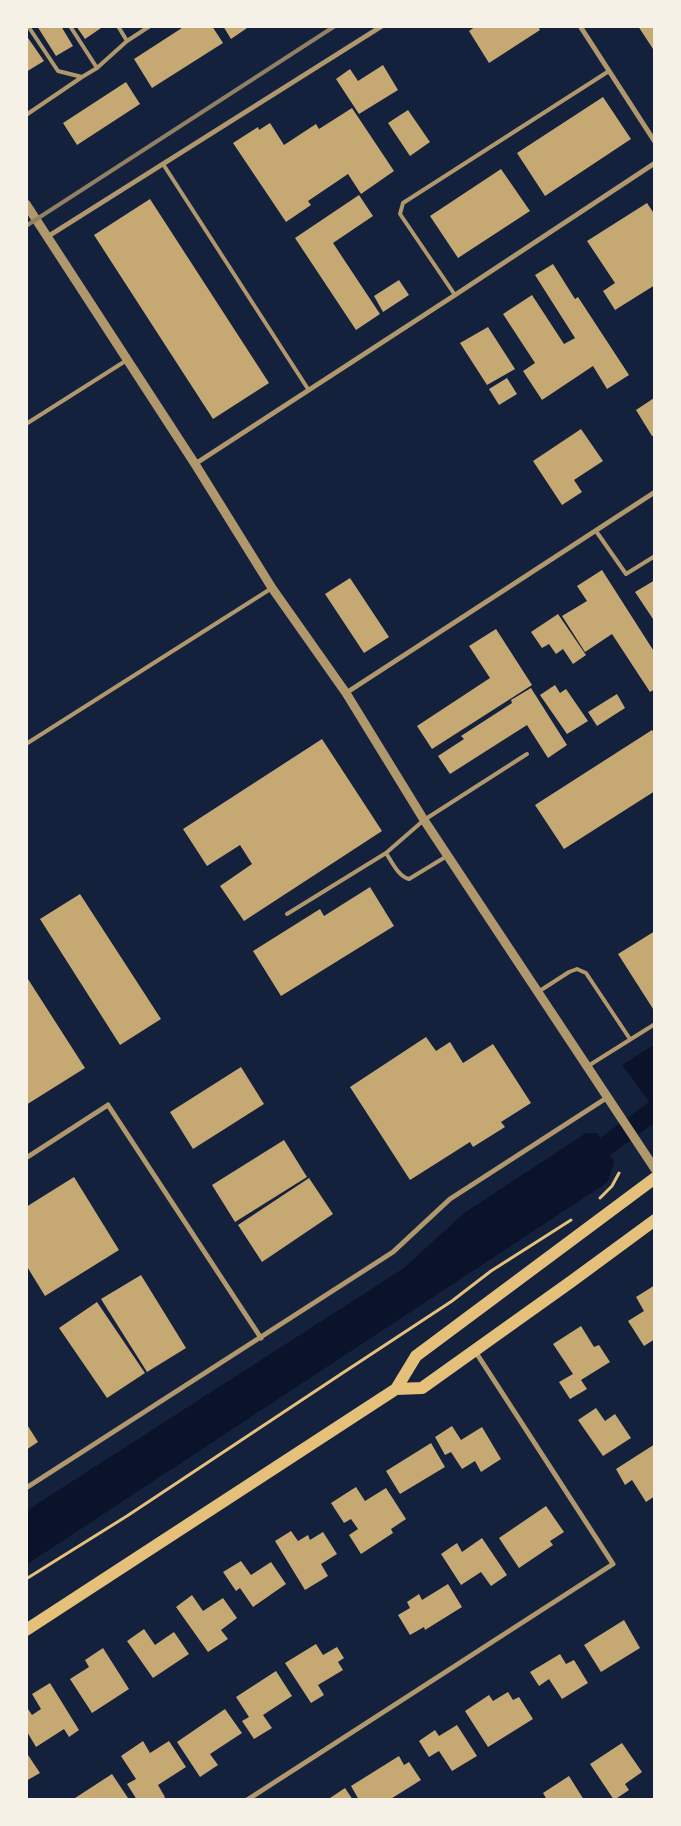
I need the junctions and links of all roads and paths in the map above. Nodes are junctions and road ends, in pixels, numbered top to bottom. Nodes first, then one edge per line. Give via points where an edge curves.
1 (28, 26) edge
2 (70, 26) edge
3 (118, 26) edge
4 (150, 26) edge
5 (382, 26) edge
6 (580, 26) edge
7 (127, 41) junction
8 (97, 68) junction
9 (609, 71) junction
10 (82, 77) junction
11 (26, 115) edge
12 (655, 142) edge
13 (655, 163) edge
14 (164, 164) junction
15 (26, 204) edge
16 (47, 237) junction
17 (455, 295) junction
18 (127, 360) junction
19 (308, 389) junction
20 (26, 424) edge
21 (195, 464) junction
22 (655, 492) edge
23 (596, 531) junction
24 (655, 556) edge
25 (272, 588) junction
26 (346, 692) junction
27 (26, 744) edge
28 (527, 754) dead end
29 (424, 820) junction
30 (386, 853) junction
31 (448, 856) junction
32 (287, 914) dead end
33 (538, 992) junction
34 (655, 1024) edge
35 (630, 1040) junction
36 (588, 1066) junction
37 (608, 1097) junction
38 (26, 1158) edge
39 (655, 1168) edge
40 (619, 1173) dead end
41 (655, 1178) edge
42 (597, 1200) dead end
43 (574, 1218) dead end
44 (655, 1220) edge
45 (261, 1338) junction
46 (475, 1351) junction
47 (396, 1389) junction
48 (26, 1488) edge
49 (26, 1579) edge
50 (26, 1630) edge
51 (247, 1800) edge

1 - 10 lane via 58,71
2 - 8 lane
3 - 7 lane
4 - 7 lane
5 - 14 street
6 - 9 street
7 - 8 lane
8 - 10 lane
9 - 12 street
9 - 17 lane via 403,203 400,214
10 - 11 lane
13 - 17 street
14 - 16 street
14 - 19 lane
15 - 16 street
16 - 18 street
17 - 19 street
18 - 20 lane
18 - 21 street
19 - 21 street
21 - 25 street
22 - 23 street
23 - 24 lane via 626,574
23 - 26 street
25 - 26 street
25 - 27 lane
26 - 29 street
28 - 29 lane
29 - 30 lane
29 - 31 street
30 - 31 lane via 399,873 409,879
30 - 32 lane
31 - 33 street
33 - 35 lane via 569,972 577,969 586,973
33 - 36 street
34 - 35 lane
35 - 36 lane
36 - 37 street
37 - 39 street
37 - 45 street via 450,1199 393,1252
38 - 45 street via 108,1105
40 - 42 path via 612,1186
41 - 47 main road via 416,1356
43 - 49 path via 127,1516
44 - 46 main road
45 - 48 street
46 - 47 main road via 422,1388
46 - 51 street via 613,1564
47 - 50 main road

